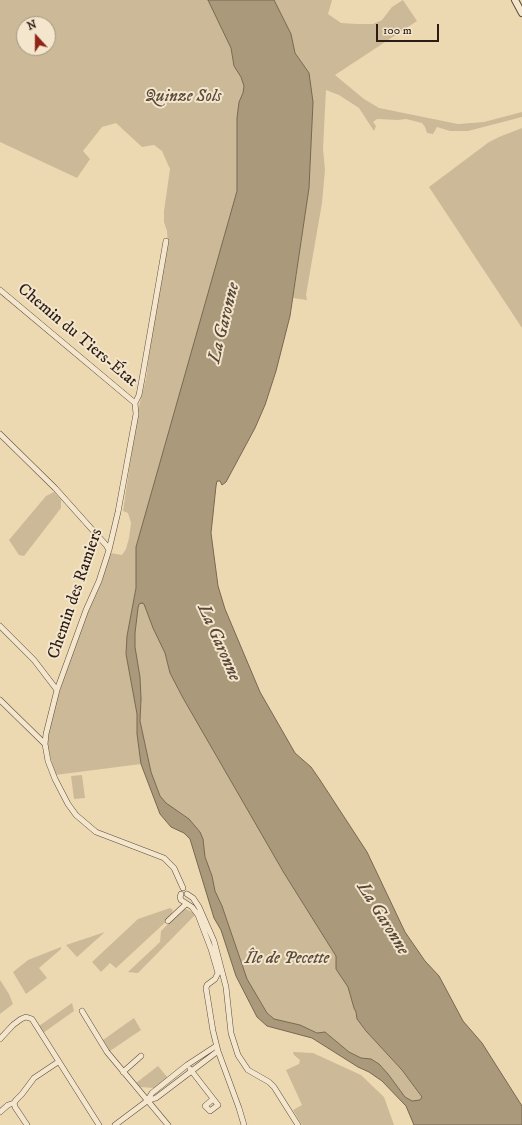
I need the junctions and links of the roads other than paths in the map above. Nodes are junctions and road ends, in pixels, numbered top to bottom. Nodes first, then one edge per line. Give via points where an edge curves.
1 (515, 0) edge
2 (522, 13) edge
3 (166, 241) dead end
4 (0, 290) edge
5 (135, 404) junction
6 (0, 434) edge
7 (111, 539) junction
8 (102, 540) junction
9 (108, 550) junction
10 (0, 626) edge
11 (57, 690) junction
12 (0, 700) edge
13 (45, 744) junction
14 (184, 892) junction
15 (186, 904) junction
16 (168, 921) dead end
17 (82, 1011) dead end
18 (0, 1039) edge
19 (217, 1049) junction
20 (141, 1056) dead end
21 (58, 1062) junction
22 (187, 1065) junction
23 (191, 1071) junction
24 (123, 1072) junction
25 (171, 1078) junction
26 (175, 1083) junction
27 (213, 1099) dead end
28 (147, 1101) junction
29 (14, 1103) junction
30 (0, 1112) edge
31 (27, 1125) edge
32 (99, 1125) edge
33 (116, 1125) edge
34 (168, 1125) edge
35 (244, 1125) edge
36 (298, 1125) edge

1 - 2 street
3 - 5 street, Chemin des Ramiers via 141,384
4 - 5 street, Chemin du Tiers-État
5 - 7 street, Chemin des Ramiers via 136,414 124,484
6 - 8 street via 55,488
7 - 8 street
7 - 9 street, Chemin des Ramiers
8 - 9 street
9 - 11 street, Chemin des Ramiers via 99,581
10 - 11 street via 34,660
11 - 13 street, Chemin des Ramiers
12 - 13 street
13 - 14 street, Chemin des Ramiers via 55,779 76,815 96,832 164,858 174,868
14 - 15 street via 180,900
14 - 36 street, Chemin des Ramiers via 193,898 199,907 214,941 226,987 231,1033 238,1055 248,1070 274,1087
15 - 16 street
15 - 19 street via 198,915 218,973 216,979 206,988
17 - 24 street via 107,1052
18 - 21 street via 21,1019 32,1019
19 - 22 street
19 - 23 street
19 - 35 street
20 - 24 street
21 - 29 street via 34,1078
21 - 32 street
22 - 23 street
22 - 25 street
23 - 26 street
23 - 27 street
24 - 28 street
25 - 26 street
25 - 28 street via 152,1093
26 - 28 street via 156,1098
28 - 33 street
28 - 34 street
29 - 30 street
29 - 31 street

